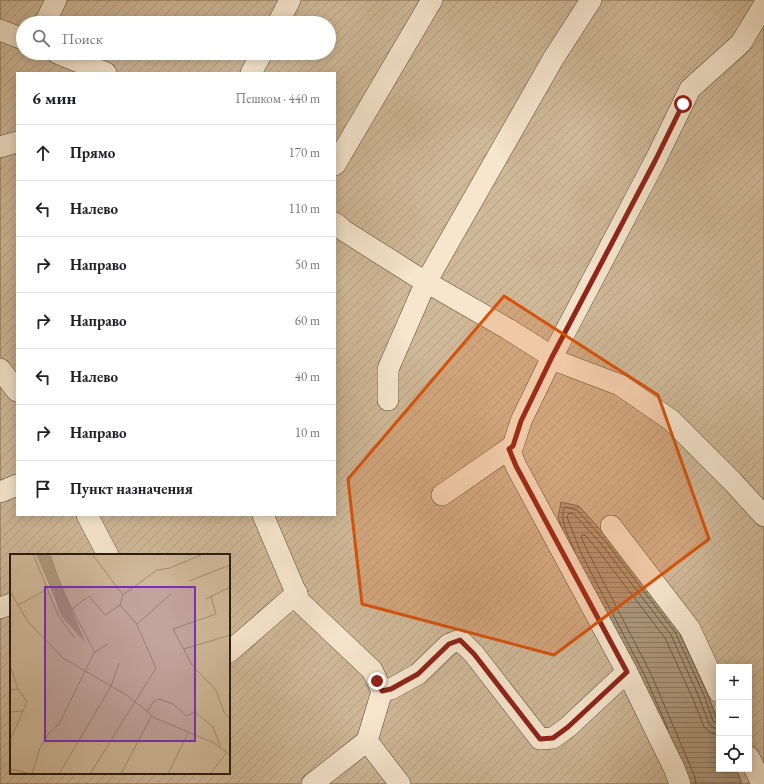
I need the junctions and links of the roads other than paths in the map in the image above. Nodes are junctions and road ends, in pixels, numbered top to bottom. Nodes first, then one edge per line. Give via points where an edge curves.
1 (56, 0) edge
2 (290, 0) edge
3 (432, 0) edge
4 (591, 0) edge
5 (764, 5) edge
6 (48, 16) edge
7 (282, 16) edge
8 (0, 30) edge
9 (16, 36) edge
10 (74, 60) edge
11 (258, 60) edge
12 (104, 72) edge
13 (252, 72) edge
14 (16, 142) edge
15 (0, 147) edge
16 (336, 163) edge
17 (336, 224) edge
18 (426, 282) junction
19 (552, 357) junction
20 (0, 369) edge
21 (16, 390) edge
22 (388, 400) dead end
23 (509, 449) junction
24 (16, 485) edge
25 (0, 492) edge
26 (442, 495) dead end
27 (88, 516) edge
28 (263, 516) edge
29 (764, 516) edge
30 (611, 526) dead end
31 (107, 554) edge
32 (297, 593) junction
33 (10, 604) edge
34 (0, 608) edge
35 (230, 651) edge
36 (627, 672) junction
37 (716, 685) edge
38 (382, 691) junction
39 (367, 741) junction
40 (312, 784) edge
41 (400, 784) edge
42 (680, 784) edge

1 - 6 lane
2 - 7 lane
3 - 16 lane
4 - 18 lane via 554,59
5 - 19 lane via 741,43 690,89
8 - 9 lane
10 - 12 lane
11 - 13 lane
14 - 15 lane
17 - 18 lane
18 - 19 lane
18 - 22 lane via 388,369
19 - 23 lane via 521,421 513,446
19 - 29 lane via 620,385 671,420
20 - 21 lane
23 - 26 lane
23 - 36 lane
24 - 25 lane
27 - 31 lane
28 - 32 lane
30 - 37 lane via 690,629
32 - 35 lane
32 - 38 lane via 300,602 372,670
33 - 34 lane
36 - 38 lane via 553,738 540,739 474,654 460,640 449,644 418,674 391,689
36 - 42 lane
38 - 39 lane
39 - 40 lane
39 - 41 lane

